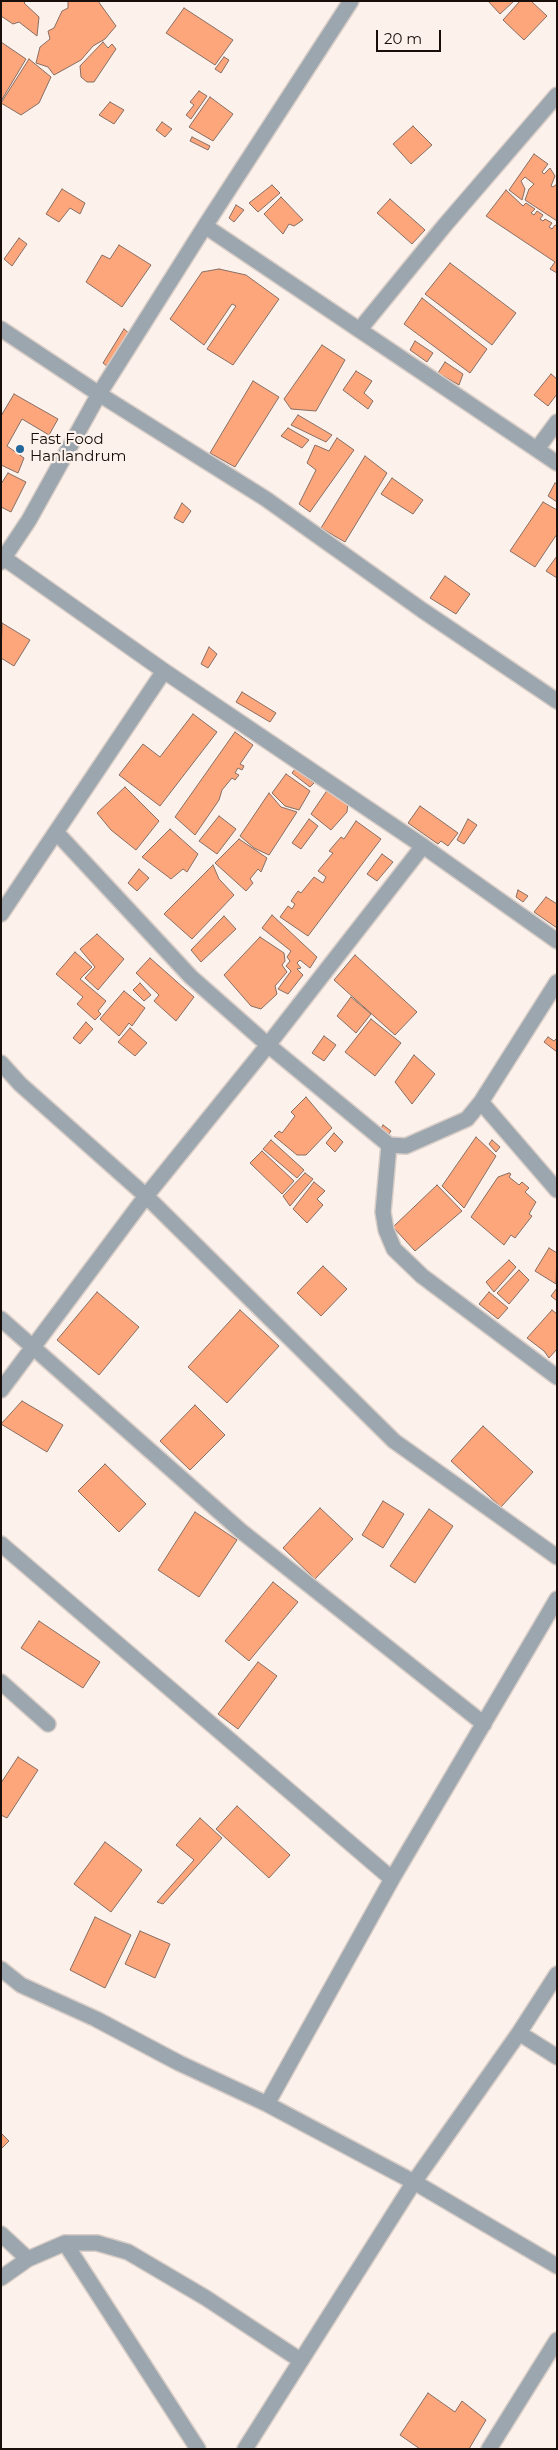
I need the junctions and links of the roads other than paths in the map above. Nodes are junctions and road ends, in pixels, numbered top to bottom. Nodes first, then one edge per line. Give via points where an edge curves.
1 (351, 1) edge
2 (557, 95) edge
3 (205, 226) junction
4 (1, 329) edge
5 (360, 329) junction
6 (99, 394) junction
7 (557, 422) edge
8 (537, 449) junction
9 (557, 463) edge
10 (2, 559) edge
11 (164, 671) junction
12 (557, 701) edge
13 (56, 832) junction
14 (423, 846) junction
15 (1, 914) edge
16 (557, 941) edge
17 (556, 985) edge
18 (268, 1045) junction
19 (1, 1063) edge
20 (481, 1102) junction
21 (389, 1145) junction
22 (557, 1190) edge
23 (146, 1196) junction
24 (1, 1318) edge
25 (33, 1348) junction
26 (557, 1377) edge
27 (1, 1390) edge
28 (1, 1544) edge
29 (557, 1557) edge
30 (557, 1599) edge
31 (1, 1682) edge
32 (48, 1724) dead end
33 (484, 1724) junction
34 (392, 1879) junction
35 (1, 1969) edge
36 (557, 1974) edge
37 (519, 2033) junction
38 (557, 2057) edge
39 (266, 2104) junction
40 (414, 2182) junction
41 (1, 2234) edge
42 (65, 2243) junction
43 (28, 2259) junction
44 (557, 2266) edge
45 (1, 2278) edge
46 (557, 2340) edge
47 (300, 2360) junction
48 (198, 2449) edge
49 (245, 2449) edge
50 (489, 2449) edge

1 - 3 street
2 - 5 street
3 - 5 street
3 - 6 street
4 - 6 street
5 - 8 street
6 - 10 street via 29,520
6 - 12 street via 266,499
7 - 8 street
8 - 9 street
10 - 11 street
11 - 13 street
11 - 14 street
13 - 15 street
13 - 18 street via 191,977
14 - 16 street
14 - 18 street
17 - 20 street
18 - 21 street
18 - 23 street
19 - 23 street via 20,1084
20 - 21 street via 466,1120 406,1146
20 - 22 street
21 - 26 street via 383,1212 394,1249 422,1276
23 - 25 street
23 - 29 street via 394,1441
24 - 25 street
25 - 27 street
25 - 33 street via 241,1531
28 - 34 street
30 - 33 street
31 - 32 street
33 - 34 street
34 - 39 street
35 - 39 street via 21,1985
36 - 37 street
37 - 38 street
37 - 40 street
39 - 40 street
40 - 44 street
40 - 47 street
41 - 43 street
42 - 43 street
42 - 47 street via 97,2243 128,2252 206,2298
42 - 48 street
43 - 45 street
46 - 50 street
47 - 49 street

